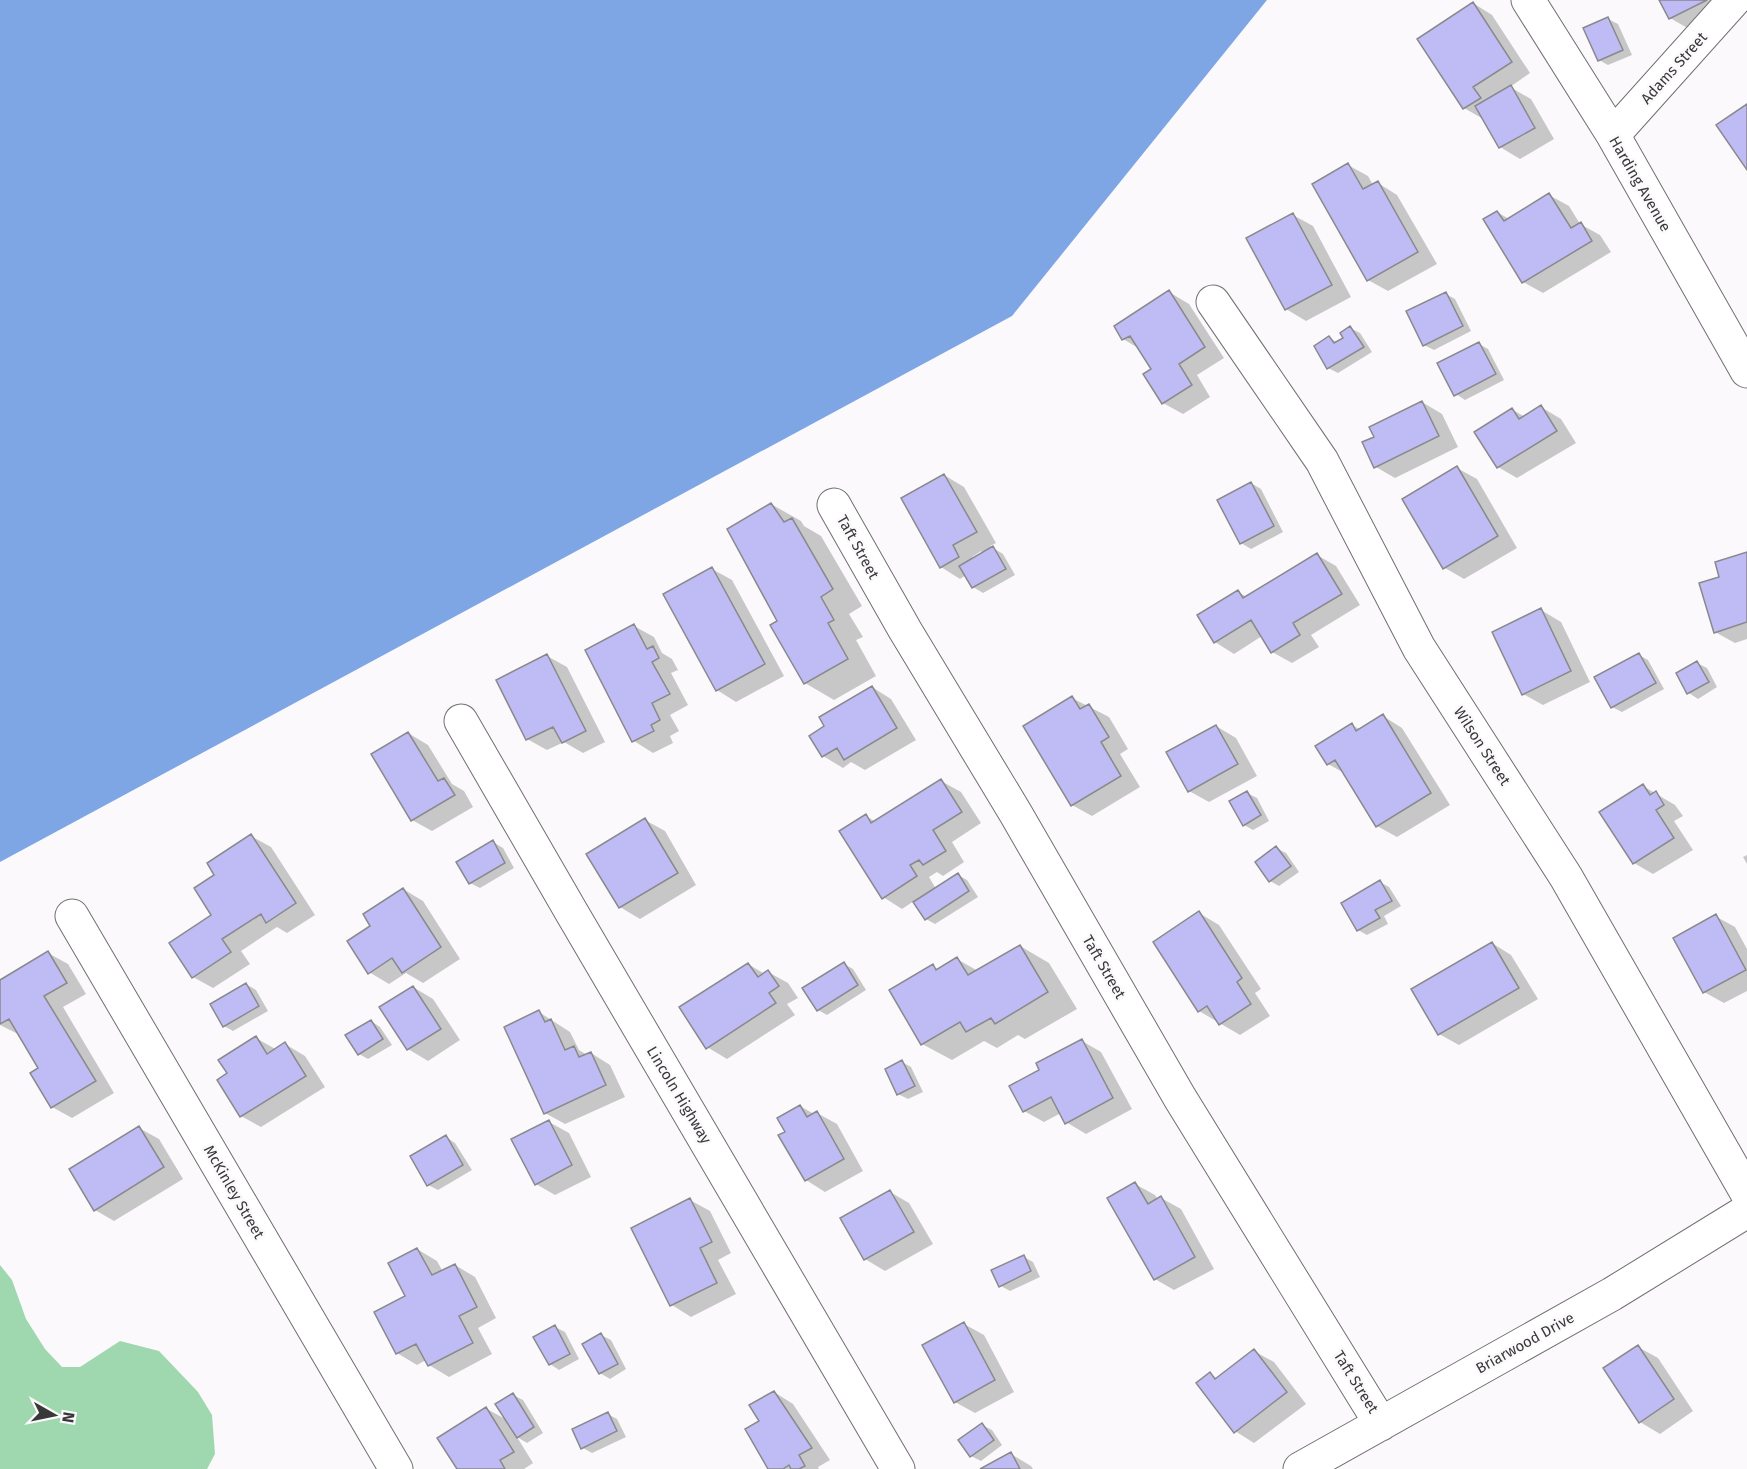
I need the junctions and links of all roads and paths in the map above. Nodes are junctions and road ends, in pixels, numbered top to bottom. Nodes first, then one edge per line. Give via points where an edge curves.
1 (1528, 0) edge
2 (1734, 0) edge
3 (1613, 135) junction
4 (1213, 302) dead end
5 (1747, 371) edge
6 (834, 505) dead end
7 (461, 721) dead end
8 (72, 916) dead end
9 (1747, 1193) edge
10 (1747, 1210) edge
11 (1381, 1424) junction
12 (396, 1469) edge
13 (898, 1469) edge
14 (1300, 1469) edge

1 - 3 street, Harding Avenue
2 - 3 street, Adams Street
3 - 5 street, Harding Avenue
4 - 9 street, Wilson Street via 1322,461 1419,648 1566,877
6 - 11 street, Taft Street via 1180,1098
7 - 13 street, Lincoln Highway
8 - 12 street, McKinley Street
10 - 11 street, Briarwood Drive via 1612,1294
11 - 14 street, Briarwood Drive

